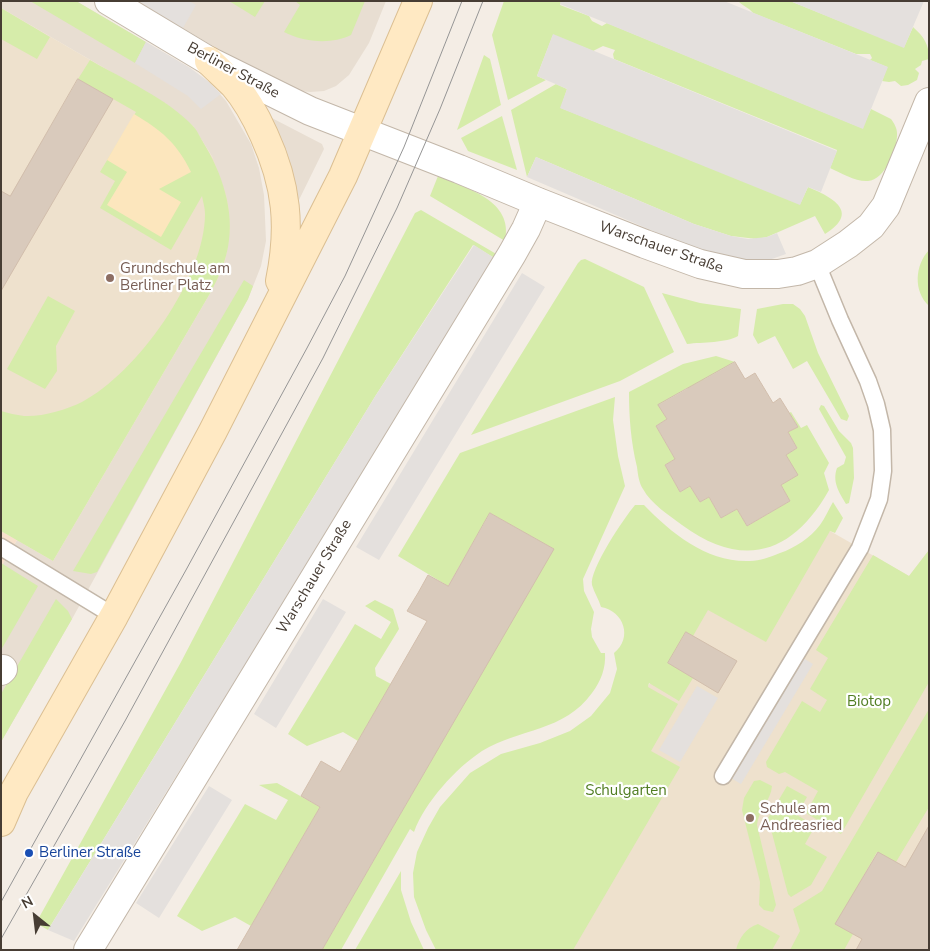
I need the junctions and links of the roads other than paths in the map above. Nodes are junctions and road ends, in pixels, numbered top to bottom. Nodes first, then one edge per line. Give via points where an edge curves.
1 (108, 1) edge
2 (418, 1) edge
3 (209, 61) junction
4 (926, 119) edge
5 (362, 132) junction
6 (538, 202) junction
7 (817, 264) junction
8 (274, 309) junction
9 (1, 547) edge
10 (114, 616) junction
11 (723, 776) dead end
12 (8, 800) edge
13 (1, 822) edge
14 (88, 950) edge

1 - 3 street, Berliner Straße
2 - 5 street
3 - 5 street, Berliner Straße via 310,111
3 - 8 street via 234,86 254,113 277,167 287,220 286,254
4 - 7 street, Warschauer Straße via 886,206 871,226
5 - 6 street, Warschauer Straße
5 - 8 street via 343,176
6 - 7 street, Warschauer Straße via 700,264 744,274 778,274
6 - 14 street, Warschauer Straße via 512,254
7 - 11 lane via 876,404 882,430 883,471 879,499 860,548
8 - 10 street
9 - 10 lane
10 - 12 street
12 - 13 street

